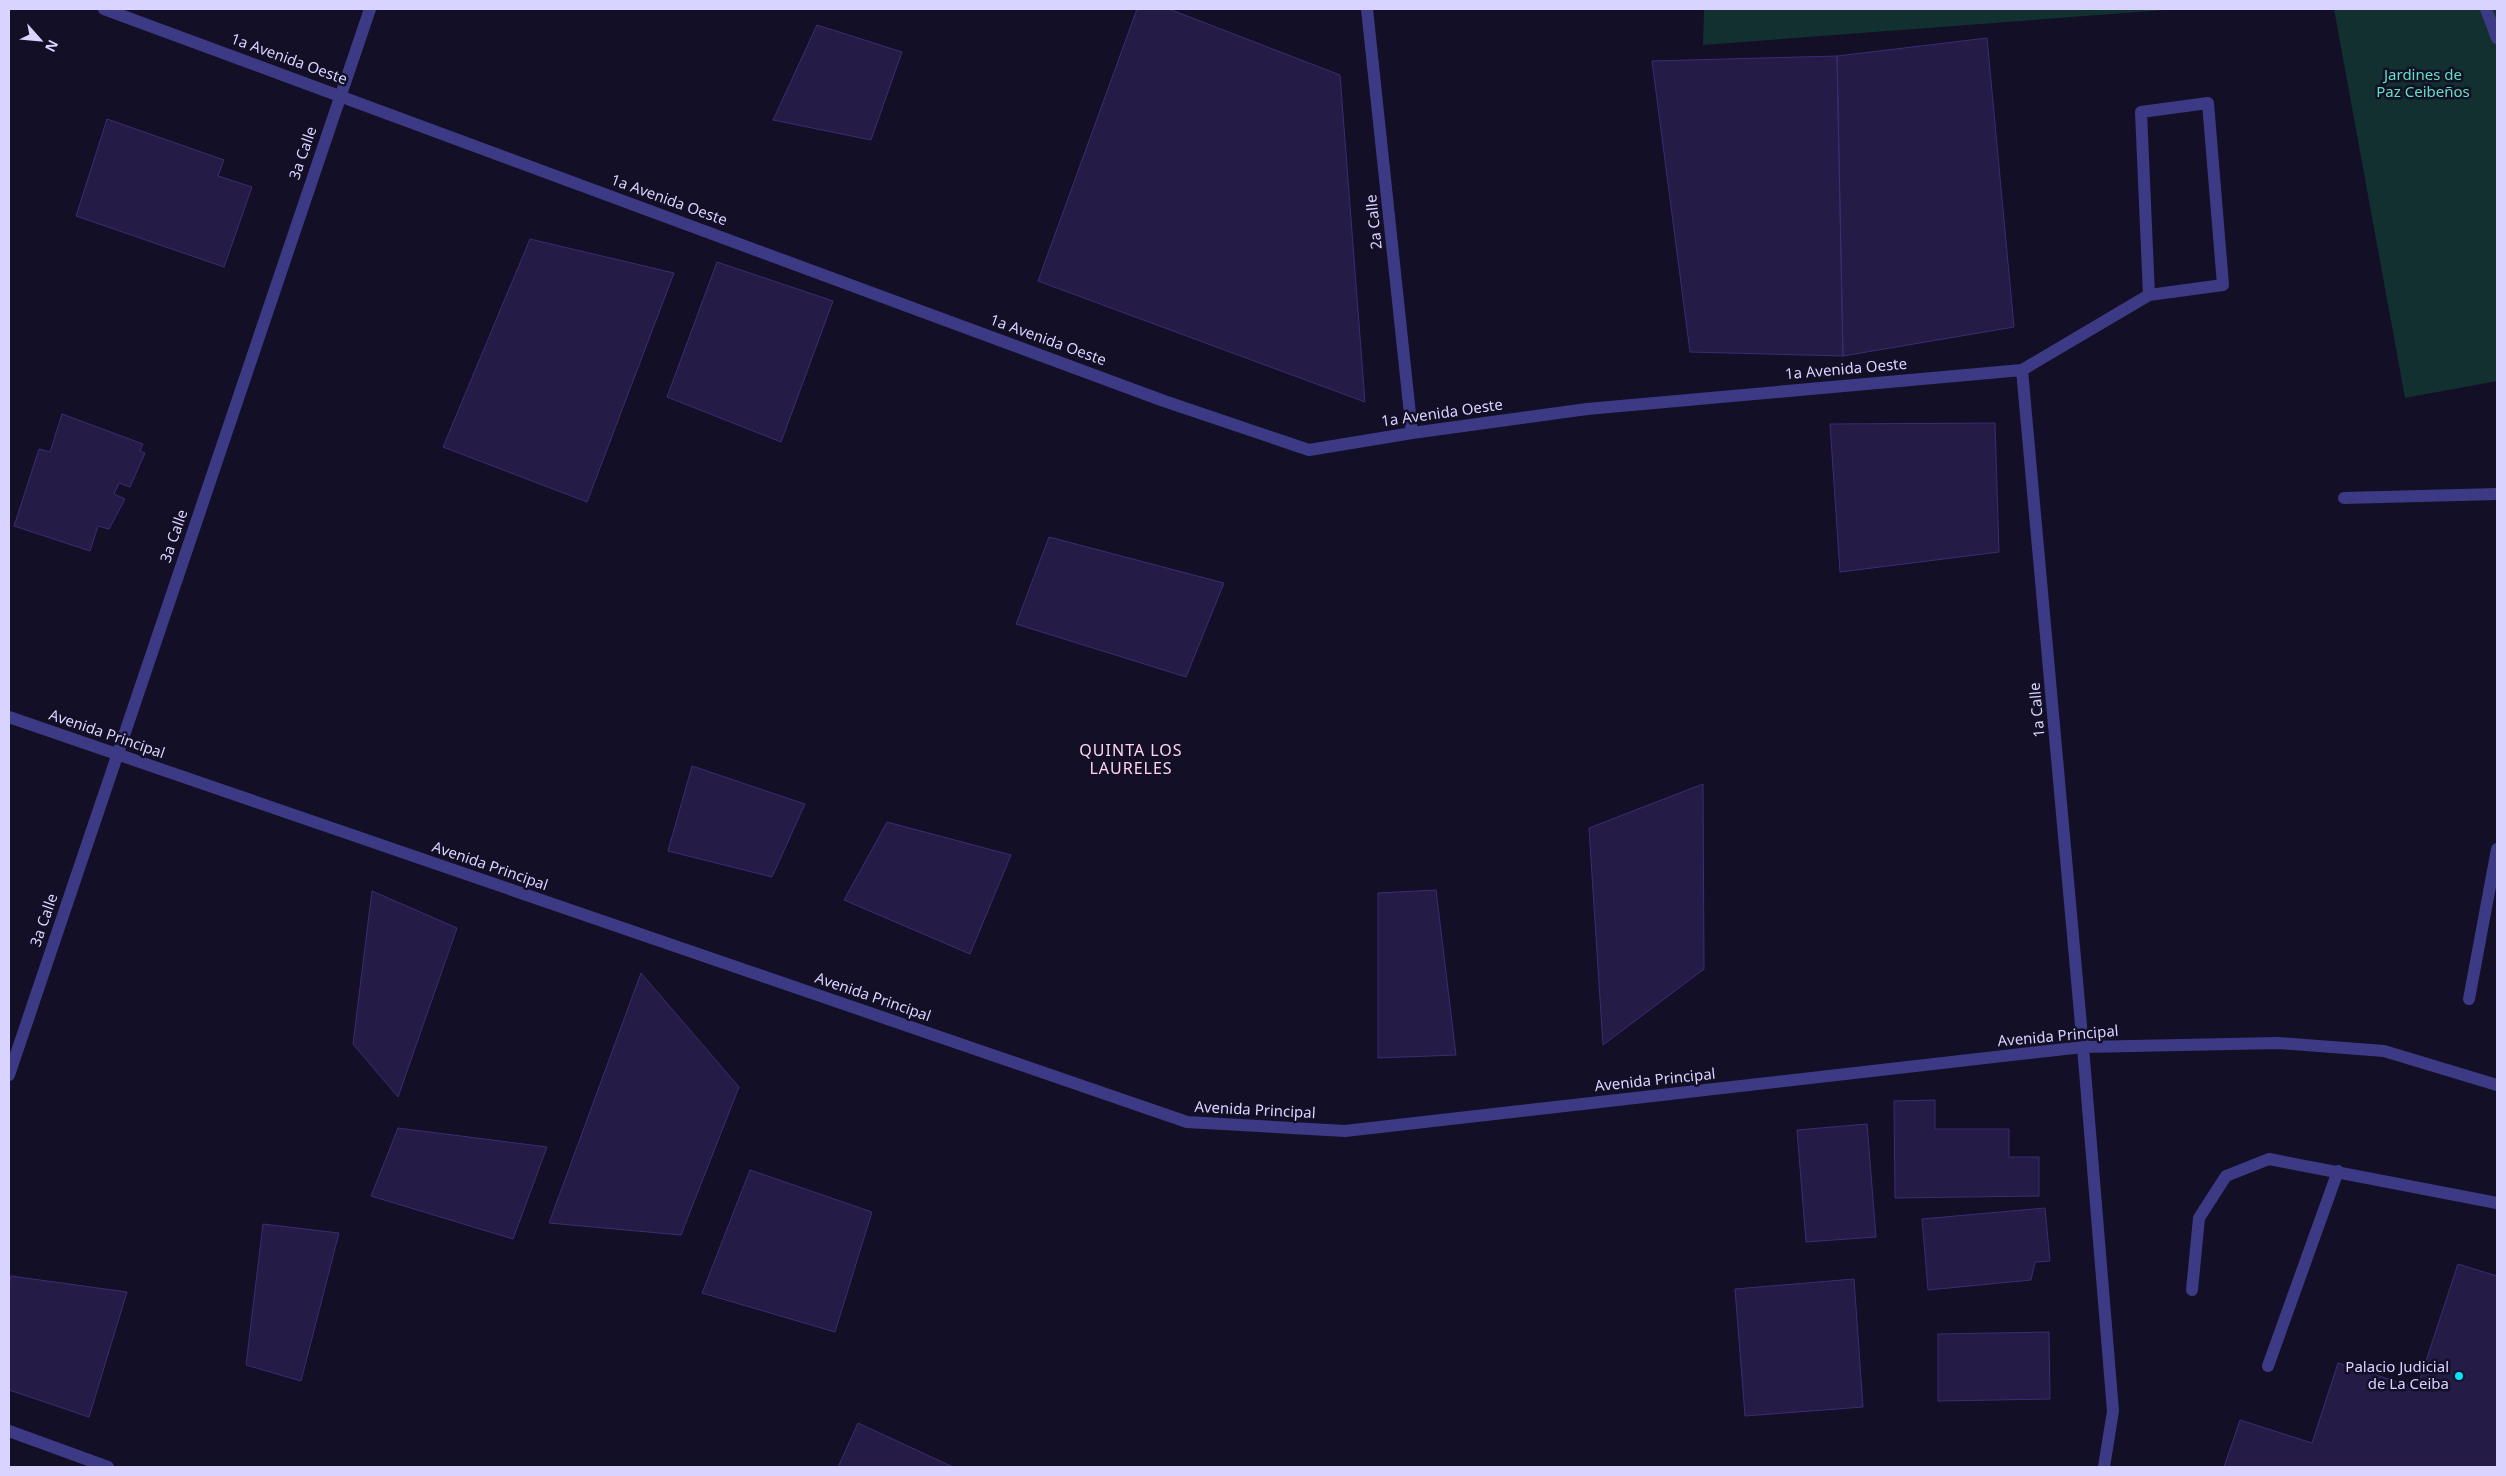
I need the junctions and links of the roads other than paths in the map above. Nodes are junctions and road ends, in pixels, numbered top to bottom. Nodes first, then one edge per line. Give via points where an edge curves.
1 (104, 9) edge
2 (370, 9) edge
3 (1367, 9) edge
4 (2486, 9) edge
5 (2497, 38) edge
6 (339, 95) junction
7 (2149, 295) junction
8 (2022, 370) junction
9 (1412, 432) junction
10 (2497, 494) edge
11 (2344, 498) dead end
12 (9, 718) edge
13 (118, 755) junction
14 (2497, 849) edge
15 (2469, 999) dead end
16 (2084, 1047) junction
17 (9, 1075) edge
18 (2497, 1085) edge
19 (2338, 1171) junction
20 (2497, 1203) edge
21 (2192, 1290) dead end
22 (2268, 1366) dead end
23 (9, 1431) edge
24 (108, 1467) edge
25 (2104, 1467) edge

1 - 6 street, 1a Avenida Oeste
2 - 6 street, 3a Calle
3 - 9 street, 2a Calle
4 - 5 street
6 - 9 street, 1a Avenida Oeste via 1164,400 1309,450
6 - 13 street, 3a Calle
7 - 7 street via 2141,112 2208,103 2223,285
7 - 8 street
8 - 9 street, 1a Avenida Oeste via 1587,409
8 - 16 street, 1a Calle
10 - 11 street
12 - 13 street, Avenida Principal
13 - 16 street, Avenida Principal via 1187,1122 1345,1131
13 - 17 street, 3a Calle
14 - 15 street
16 - 18 street, Avenida Principal via 2278,1042 2384,1051
16 - 25 street, 1a Calle via 2113,1411
19 - 20 street
19 - 21 street via 2269,1159 2226,1176 2199,1218
19 - 22 street
23 - 24 street

